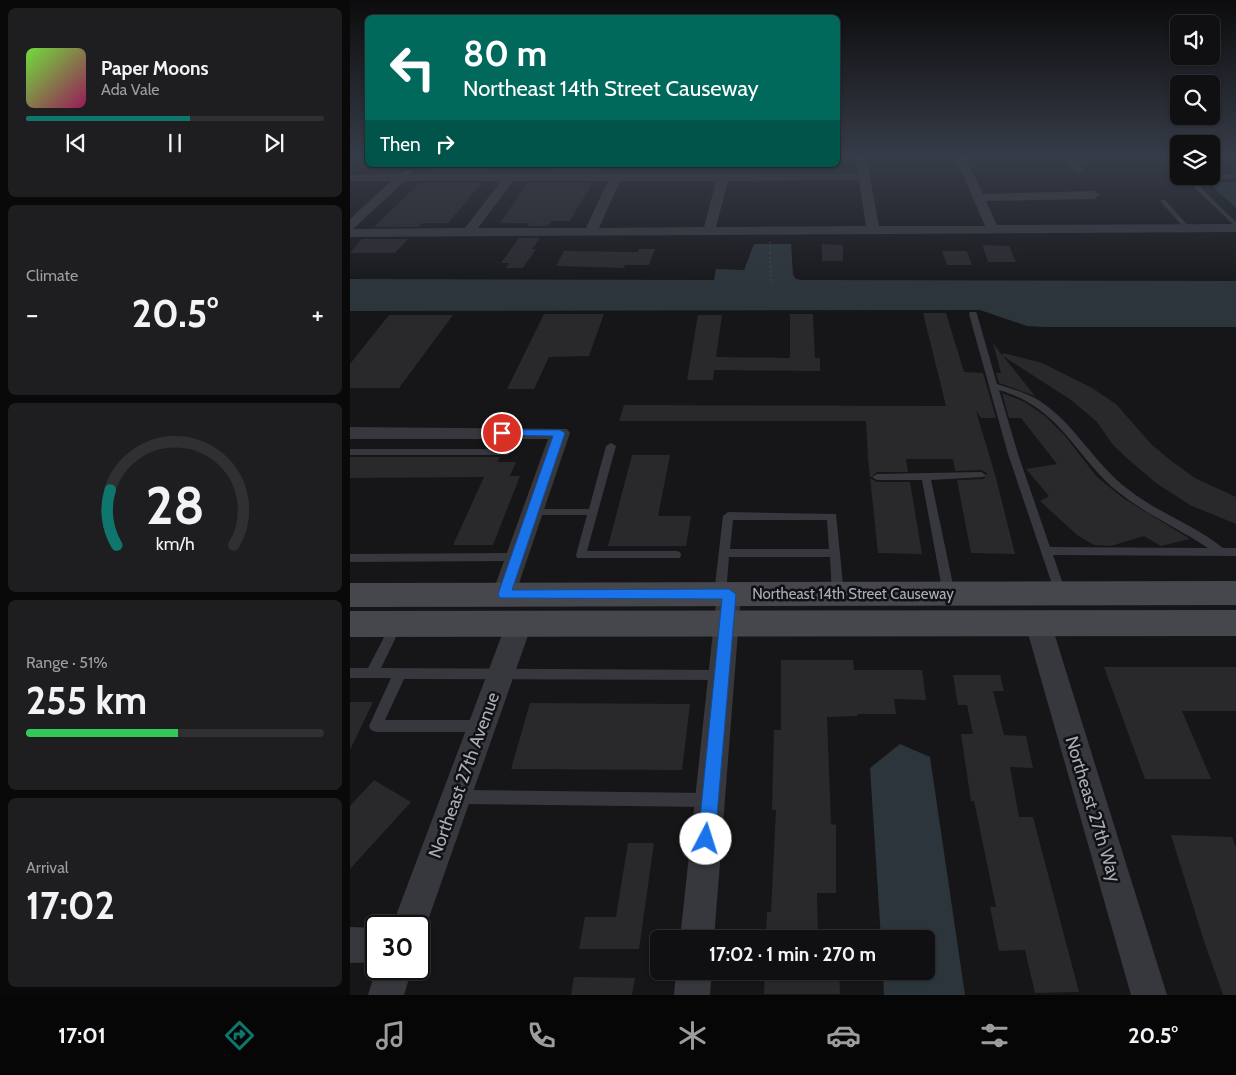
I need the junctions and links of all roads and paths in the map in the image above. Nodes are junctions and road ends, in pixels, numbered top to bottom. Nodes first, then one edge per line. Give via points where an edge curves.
1 (375, 202) edge
2 (491, 202) edge
3 (604, 202) edge
4 (716, 202) edge
5 (868, 202) edge
6 (981, 202) edge
7 (1164, 202) edge
8 (1212, 202) edge
9 (350, 226) edge
10 (1236, 227) edge
11 (1188, 228) junction
12 (873, 230) junction
13 (994, 230) junction
14 (709, 231) junction
15 (590, 232) junction
16 (350, 233) edge
17 (468, 233) junction
18 (770, 244) dead end
19 (771, 284) dead end
20 (973, 314) dead end
21 (994, 386) junction
22 (350, 433) edge
23 (611, 446) dead end
24 (350, 452) edge
25 (507, 452) dead end
26 (981, 475) dead end
27 (877, 477) dead end
28 (926, 477) junction
29 (533, 512) junction
30 (593, 512) junction
31 (1045, 551) junction
32 (1221, 552) junction
33 (1236, 552) edge
34 (725, 553) junction
35 (835, 553) junction
36 (676, 555) dead end
37 (350, 558) edge
38 (517, 558) junction
39 (1236, 593) edge
40 (350, 594) edge
41 (504, 594) junction
42 (838, 594) junction
43 (984, 594) junction
44 (1060, 594) junction
45 (949, 595) junction
46 (725, 604) junction
47 (1038, 623) junction
48 (1236, 623) edge
49 (350, 624) edge
50 (407, 624) junction
51 (519, 624) junction
52 (350, 673) edge
53 (372, 673) junction
54 (400, 673) junction
55 (501, 674) junction
56 (721, 675) junction
57 (482, 726) junction
58 (456, 797) junction
59 (710, 800) junction
60 (413, 915) edge
61 (698, 930) edge
62 (350, 945) edge
63 (365, 945) edge
64 (391, 980) edge
65 (693, 980) edge
66 (386, 995) edge
67 (692, 995) edge
68 (1148, 995) edge

1 - 9 street
2 - 17 street
3 - 15 street
4 - 14 street
5 - 12 street
6 - 13 street
7 - 11 lane
8 - 10 lane
10 - 11 street
11 - 13 street
12 - 13 street
12 - 14 street
14 - 15 street
15 - 17 street
16 - 17 street
18 - 19 path
20 - 21 lane
21 - 31 lane
21 - 32 lane via 1018,392 1042,406 1064,426 1092,463 1118,488
22 - 29 street via 560,433
23 - 30 lane
24 - 25 lane
26 - 28 lane
27 - 28 lane
28 - 45 lane
29 - 30 lane
29 - 38 street
30 - 36 lane via 581,555
31 - 32 lane
31 - 44 lane
32 - 33 lane
34 - 35 lane
34 - 35 lane via 728,516 832,516
34 - 46 lane
35 - 42 lane
37 - 38 lane
38 - 41 street
39 - 44 main road, Northeast 14th Street Causeway
40 - 41 main road, Northeast 14th Street Causeway
41 - 46 main road, Northeast 14th Street Causeway
41 - 50 main road via 493,605 478,611
42 - 45 main road, Northeast 14th Street Causeway
42 - 46 main road, Northeast 14th Street Causeway
43 - 44 main road, Northeast 14th Street Causeway
43 - 45 main road, Northeast 14th Street Causeway
43 - 47 main road via 1031,615
46 - 47 main road, Northeast 14th Street Causeway
46 - 51 main road, Northeast 14th Street Causeway
46 - 56 street
47 - 48 main road, Northeast 14th Street Causeway
47 - 68 street, Northeast 27th Way
49 - 50 main road, Northeast 14th Street Causeway
50 - 51 main road, Northeast 14th Street Causeway
50 - 53 lane
51 - 55 street, Northeast 27th Avenue
52 - 53 lane
53 - 54 lane
54 - 55 lane
54 - 57 lane via 376,726
55 - 56 lane
55 - 57 street, Northeast 27th Avenue
56 - 59 street
57 - 58 street, Northeast 27th Avenue
58 - 59 lane
58 - 60 street, Northeast 27th Avenue
59 - 61 street
62 - 63 street
64 - 66 street
65 - 67 street

